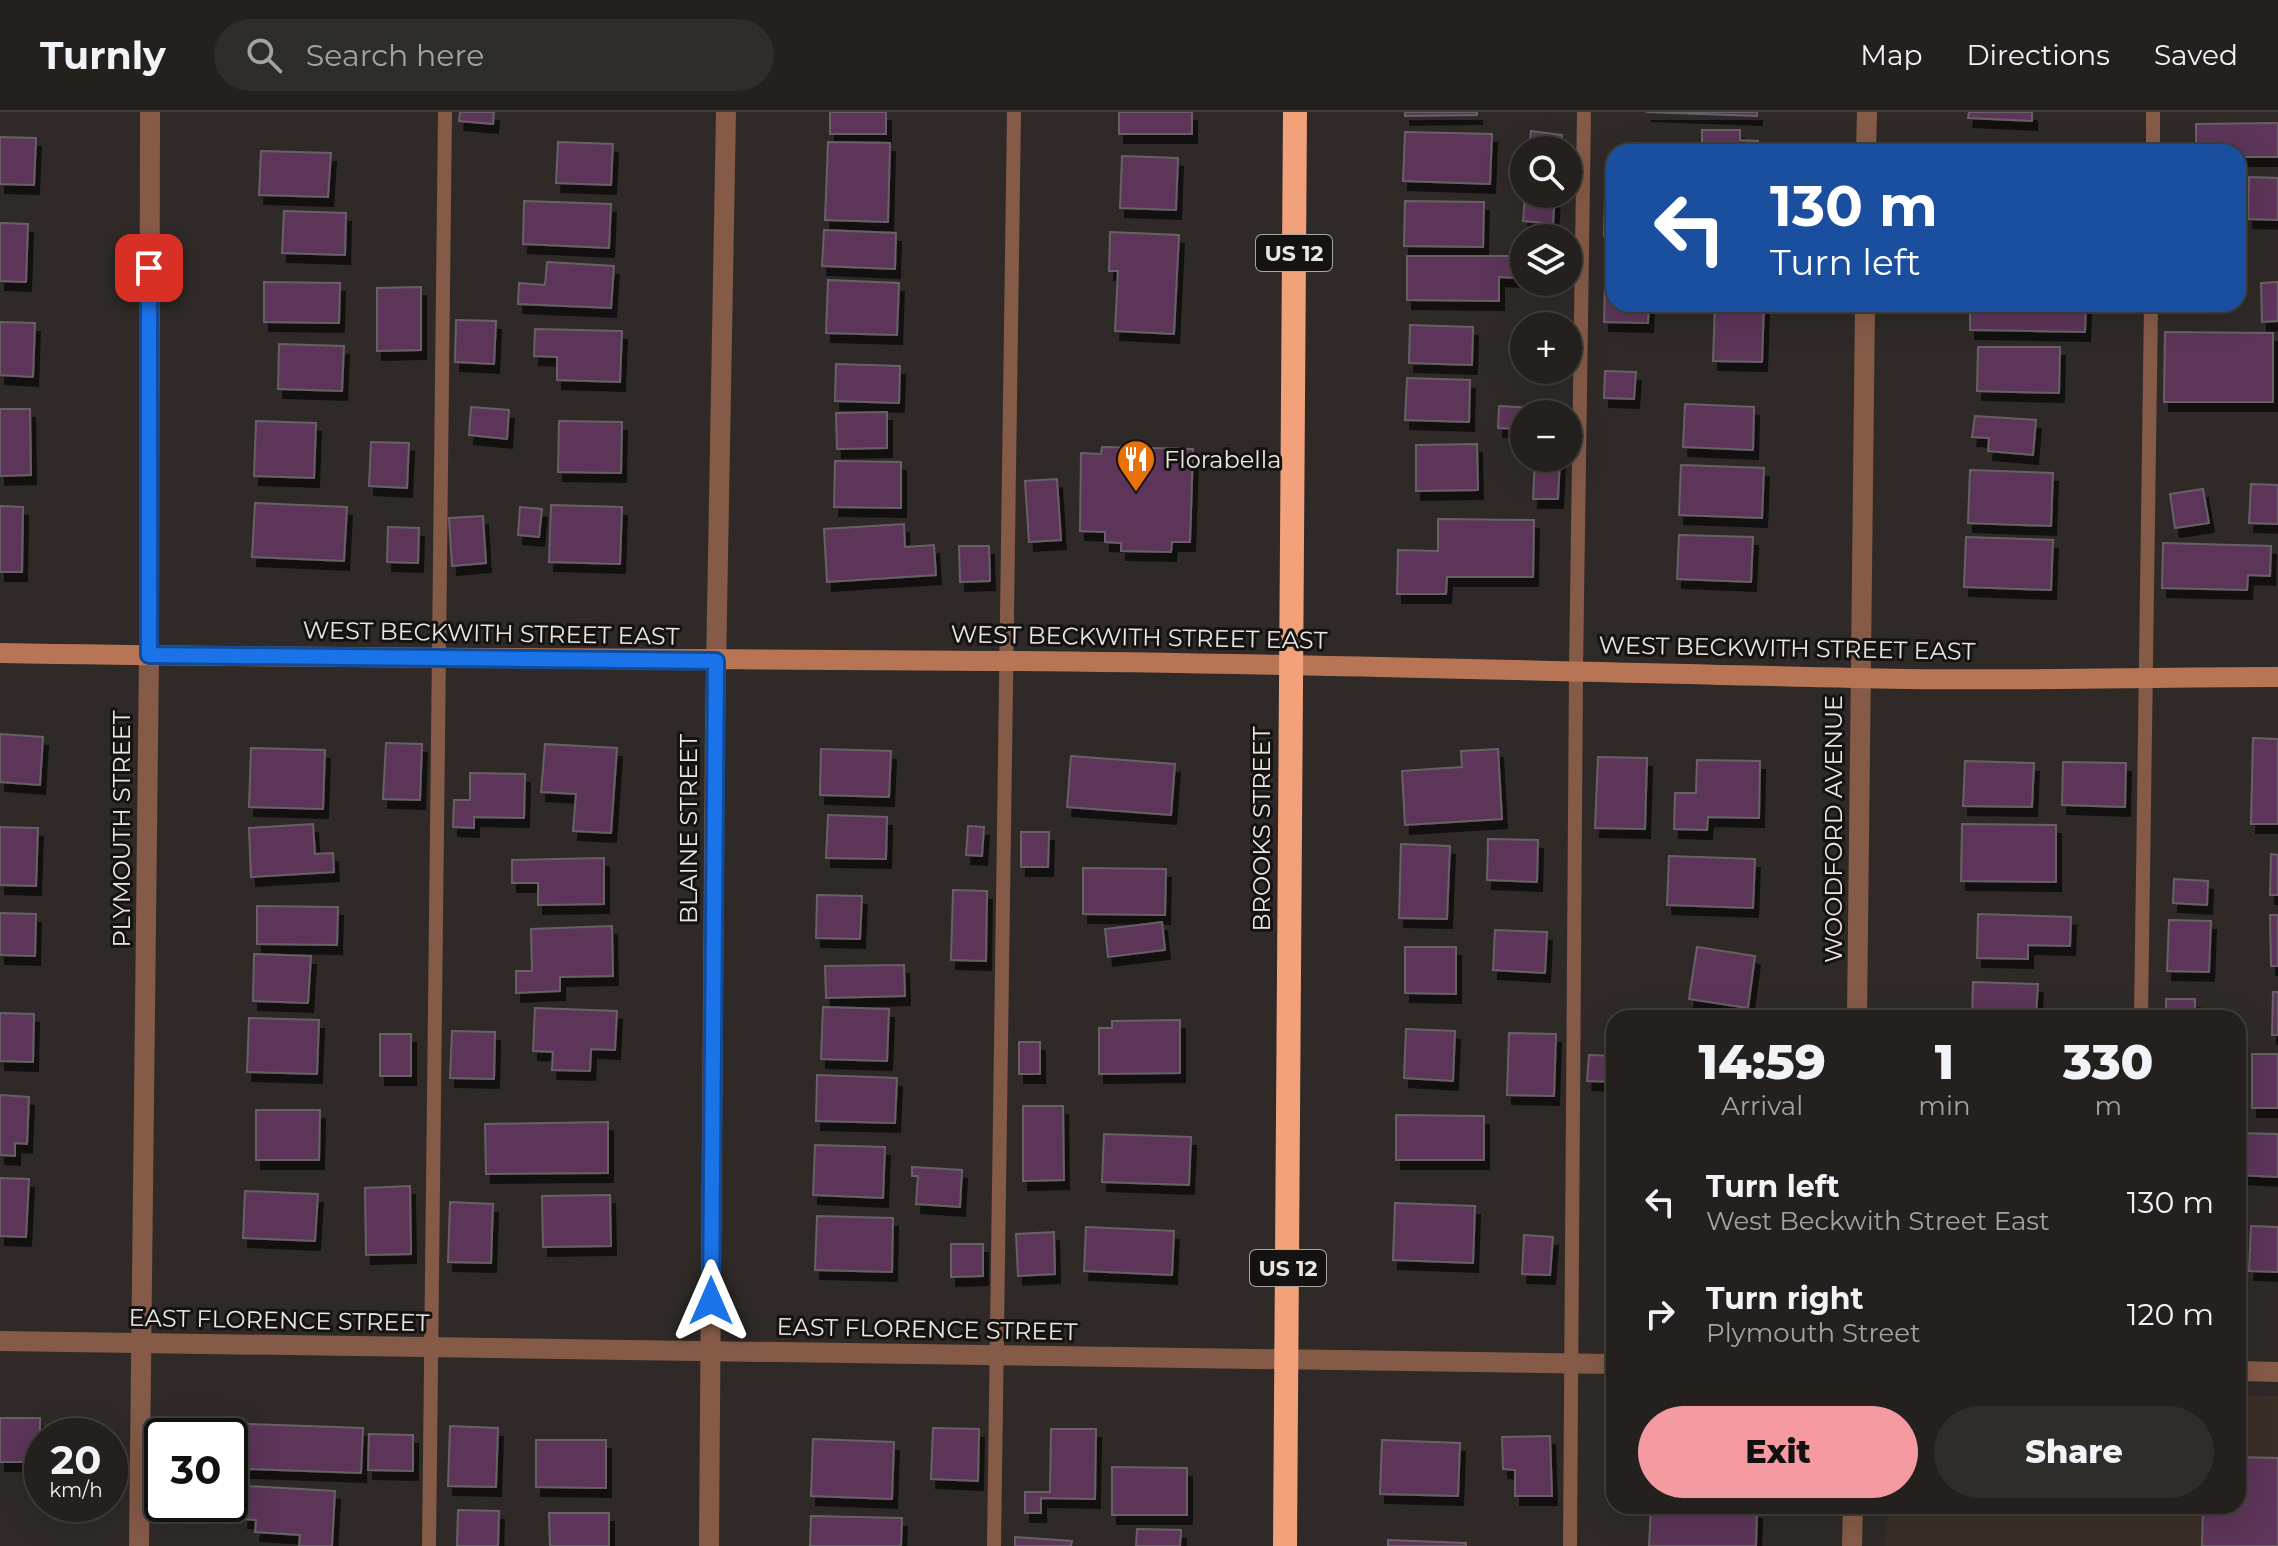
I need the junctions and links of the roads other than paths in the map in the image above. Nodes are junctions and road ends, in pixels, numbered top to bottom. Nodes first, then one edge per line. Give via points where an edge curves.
1 (150, 112) edge
2 (445, 112) edge
3 (726, 112) edge
4 (1014, 112) edge
5 (1295, 112) edge
6 (1584, 112) edge
7 (1867, 112) edge
8 (2153, 112) edge
9 (1866, 144) edge
10 (2153, 144) edge
11 (1865, 312) edge
12 (2151, 312) edge
13 (0, 653) edge
14 (149, 655) junction
15 (437, 658) junction
16 (716, 661) junction
17 (1005, 661) junction
18 (1290, 665) junction
19 (1576, 670) junction
20 (2147, 677) junction
21 (2278, 677) edge
22 (1860, 679) junction
23 (1857, 1010) edge
24 (2141, 1010) edge
25 (0, 1341) edge
26 (143, 1344) junction
27 (432, 1348) junction
28 (711, 1352) junction
29 (996, 1355) junction
30 (1288, 1358) junction
31 (1572, 1363) junction
32 (1606, 1364) edge
33 (2246, 1371) edge
34 (2278, 1372) edge
35 (1853, 1514) edge
36 (139, 1546) edge
37 (429, 1546) edge
38 (709, 1546) edge
39 (994, 1546) edge
40 (1285, 1546) edge
41 (1570, 1546) edge
42 (1852, 1546) edge

1 - 14 street, PLYMOUTH STREET
2 - 15 lane
3 - 16 street, BLAINE STREET
4 - 17 lane
5 - 18 highway, BROOKS STREET / US 12
6 - 19 lane
7 - 9 street
8 - 10 lane
11 - 22 street, WOODFORD AVENUE
12 - 20 lane
13 - 14 street, WEST BECKWITH STREET EAST
14 - 15 street, WEST BECKWITH STREET EAST
14 - 26 street, PLYMOUTH STREET
15 - 16 street, WEST BECKWITH STREET EAST
15 - 27 lane
16 - 17 street, WEST BECKWITH STREET EAST
16 - 28 street, BLAINE STREET
17 - 18 street, WEST BECKWITH STREET EAST
17 - 29 lane
18 - 19 street, WEST BECKWITH STREET EAST
18 - 30 highway, BROOKS STREET / US 12
19 - 22 street, WEST BECKWITH STREET EAST
19 - 31 lane
20 - 21 street, WEST BECKWITH STREET EAST
20 - 22 street, WEST BECKWITH STREET EAST
20 - 24 lane
22 - 23 street, WOODFORD AVENUE
25 - 26 street, EAST FLORENCE STREET
26 - 27 street, EAST FLORENCE STREET
26 - 36 street, PLYMOUTH STREET
27 - 28 street, EAST FLORENCE STREET
27 - 37 lane
28 - 29 street, EAST FLORENCE STREET
28 - 38 street, BLAINE STREET
29 - 30 street, EAST FLORENCE STREET
29 - 39 lane
30 - 31 street, EAST FLORENCE STREET
30 - 40 highway, BROOKS STREET / US 12
31 - 32 street, EAST FLORENCE STREET
31 - 41 lane
33 - 34 street
35 - 42 street

